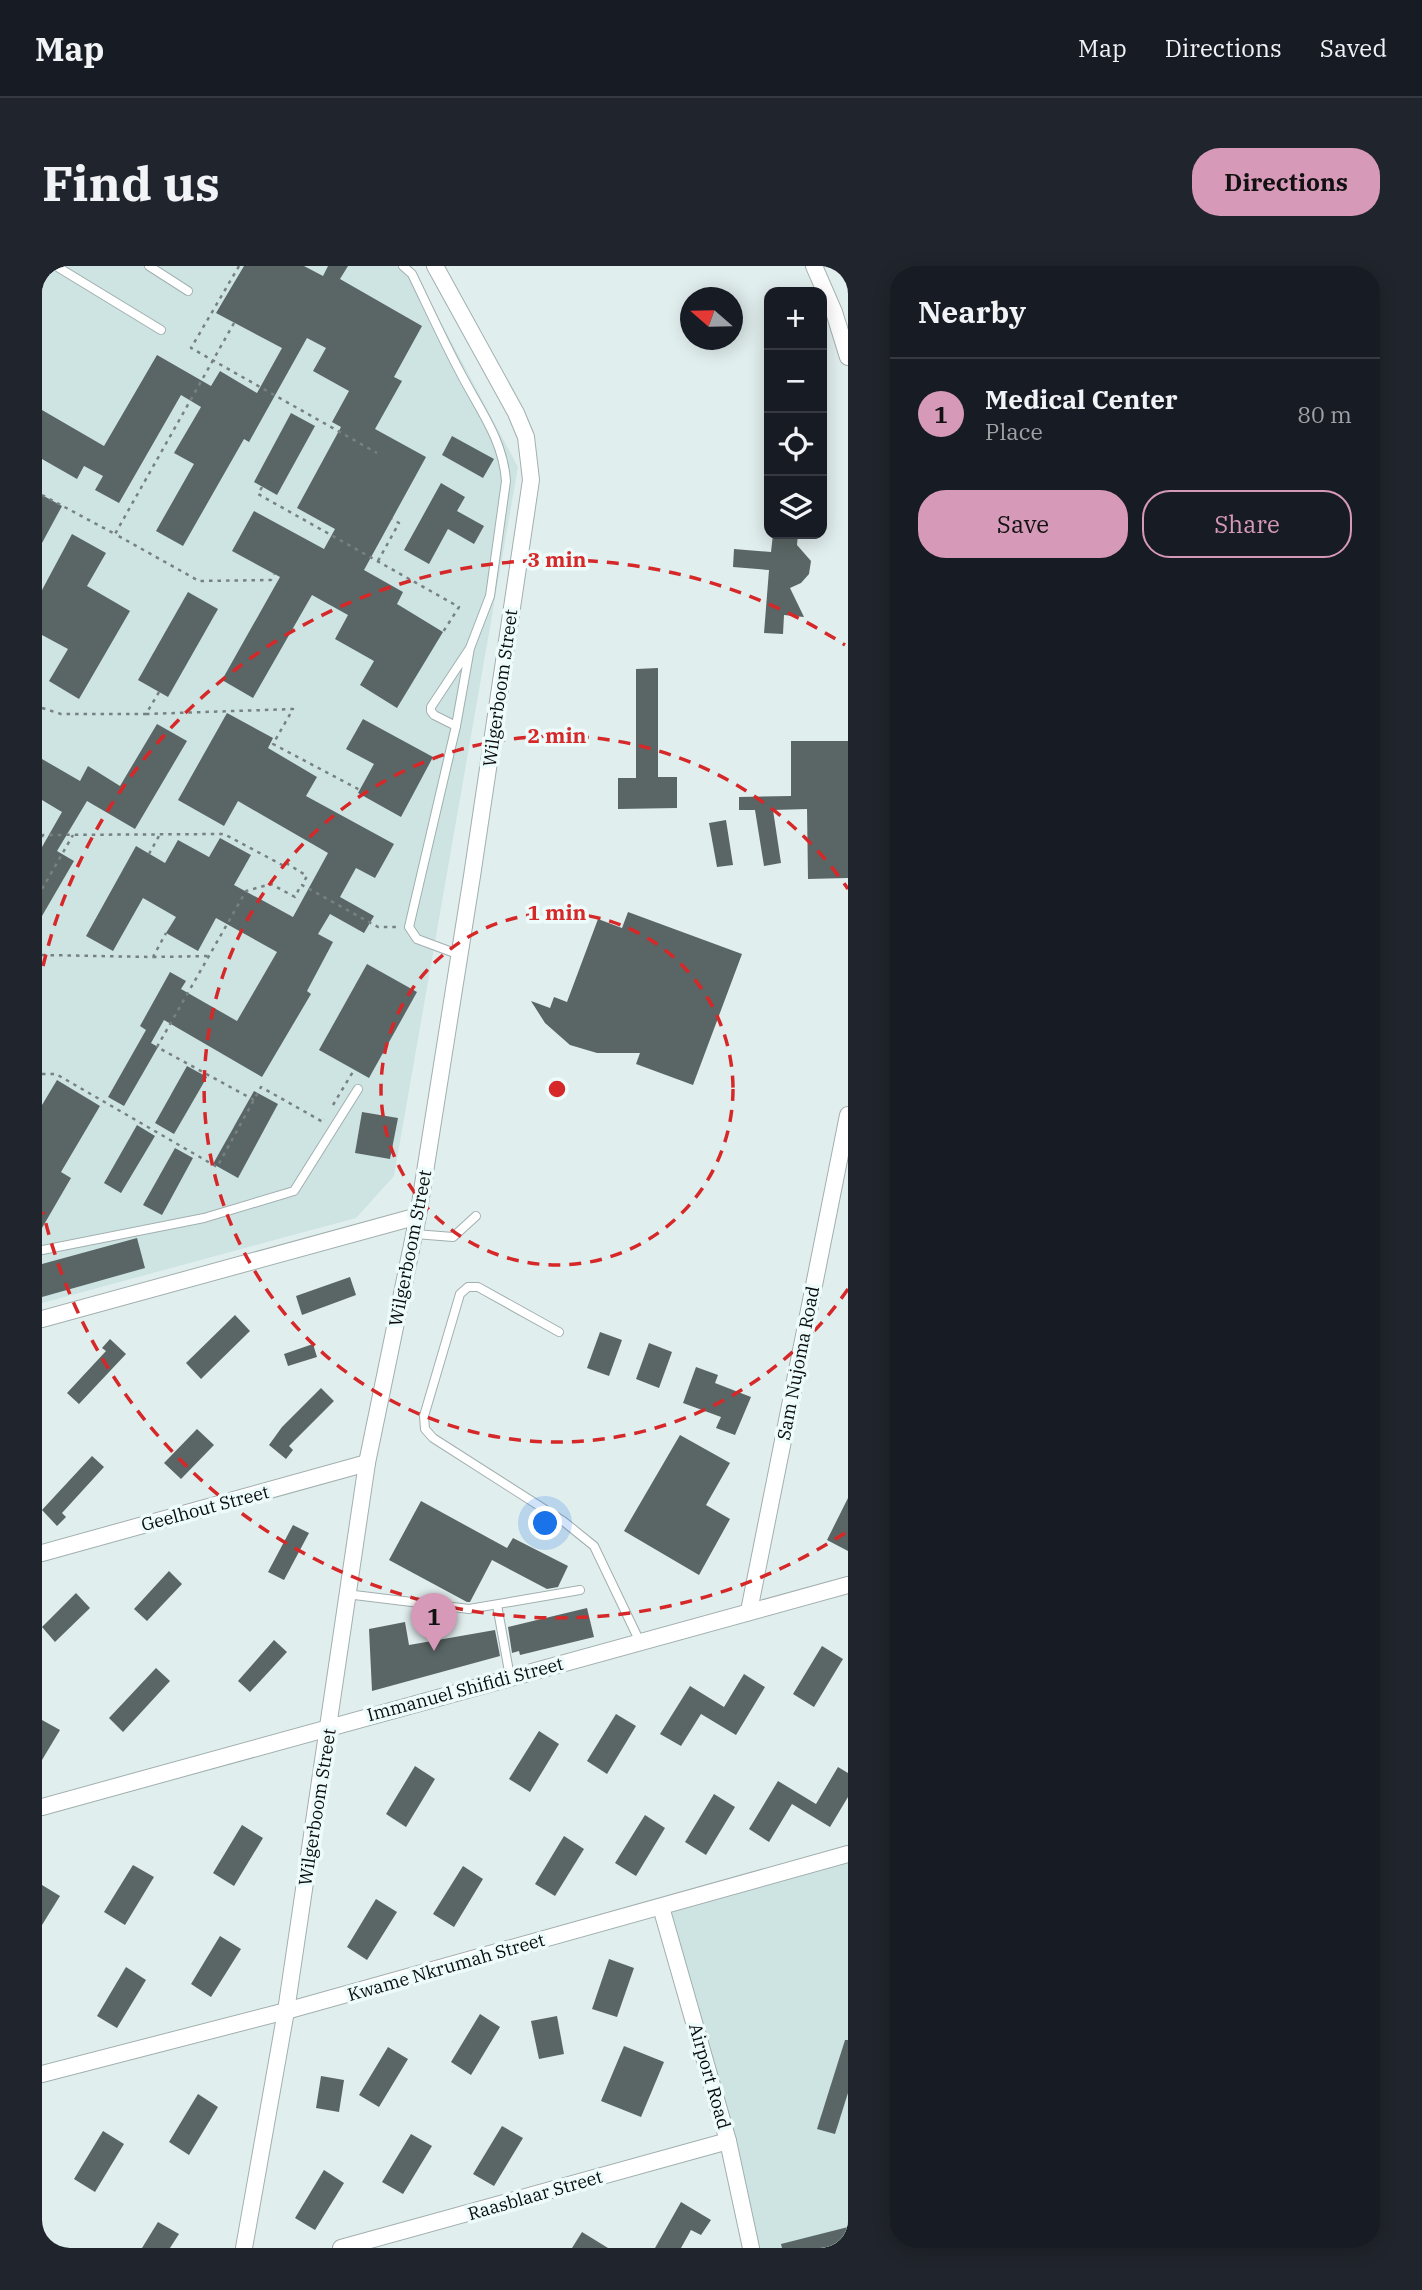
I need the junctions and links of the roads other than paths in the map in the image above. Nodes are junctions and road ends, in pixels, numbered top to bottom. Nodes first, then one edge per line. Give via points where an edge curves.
1 (56, 266) edge
2 (149, 266) edge
3 (404, 266) edge
4 (435, 266) edge
5 (814, 266) edge
6 (188, 291) dead end
7 (161, 330) dead end
8 (848, 357) edge
9 (470, 648) junction
10 (456, 726) junction
11 (460, 955) junction
12 (358, 1089) dead end
13 (848, 1115) edge
14 (418, 1216) junction
15 (475, 1216) dead end
16 (415, 1234) junction
17 (42, 1250) edge
18 (42, 1319) edge
19 (559, 1332) dead end
20 (367, 1463) junction
21 (42, 1553) edge
22 (848, 1585) edge
23 (580, 1590) dead end
24 (346, 1594) junction
25 (497, 1605) junction
26 (748, 1611) junction
27 (640, 1642) junction
28 (510, 1677) junction
29 (330, 1726) junction
30 (42, 1807) edge
31 (848, 1854) edge
32 (661, 1907) junction
33 (286, 2011) junction
34 (42, 2074) edge
35 (728, 2141) junction
36 (244, 2248) edge
37 (341, 2248) edge
38 (751, 2248) edge

1 - 7 lane
2 - 6 lane
3 - 9 lane via 500,444 505,463 490,596
4 - 11 street, Wilgerboom Street via 516,413 530,461 529,494
5 - 8 street
9 - 10 lane
9 - 10 lane via 430,711
10 - 11 lane via 409,927 417,939
11 - 14 street, Wilgerboom Street
12 - 17 lane via 294,1191 204,1218
13 - 26 street, Sam Nujoma Road
14 - 16 street, Wilgerboom Street
14 - 18 street
15 - 16 lane via 453,1237
16 - 20 street, Wilgerboom Street
19 - 27 lane via 478,1287 468,1287 460,1294 424,1416 425,1429 594,1546
20 - 21 street, Geelhout Street
20 - 24 street, Wilgerboom Street
22 - 26 street, Immanuel Shifidi Street
23 - 25 lane
24 - 25 lane via 469,1609
24 - 29 street, Wilgerboom Street
25 - 28 lane
26 - 27 street, Immanuel Shifidi Street
27 - 28 street, Immanuel Shifidi Street
28 - 29 street, Immanuel Shifidi Street
29 - 30 street, Immanuel Shifidi Street
29 - 33 street, Wilgerboom Street
31 - 32 street, Kwame Nkrumah Street
32 - 33 street, Kwame Nkrumah Street
32 - 35 street, Airport Road
33 - 34 street, Kwame Nkrumah Street
33 - 36 street, Wilgerboom Street
35 - 37 street, Raasblaar Street
35 - 38 street, Airport Road

